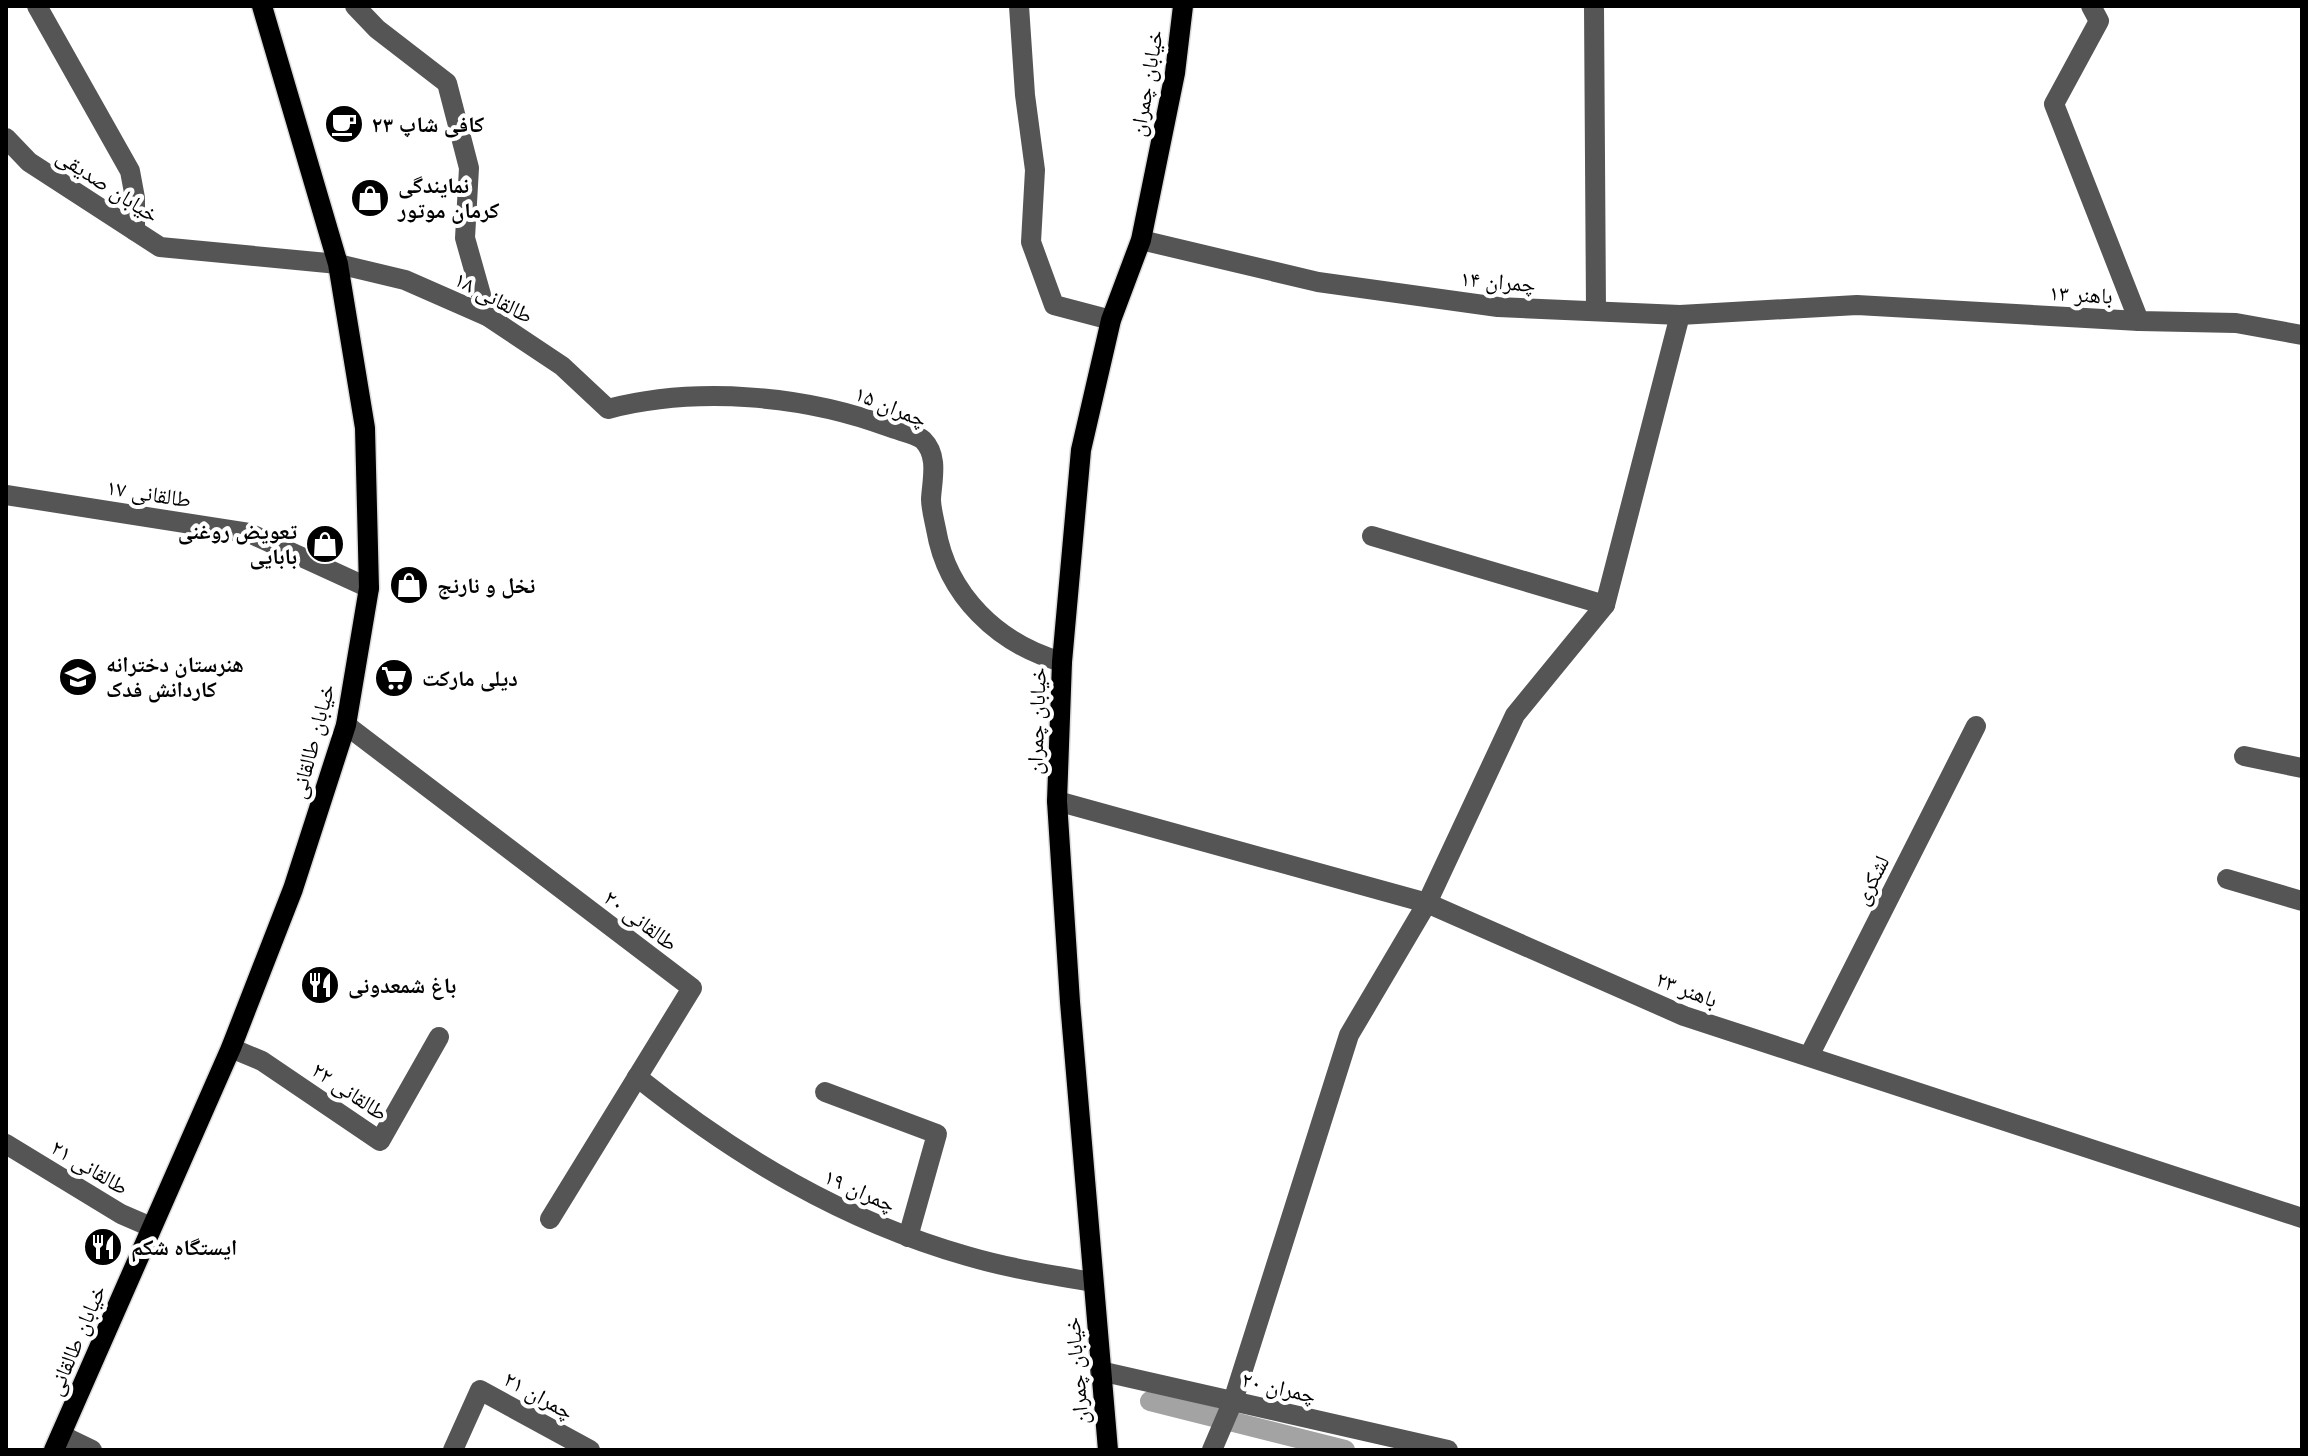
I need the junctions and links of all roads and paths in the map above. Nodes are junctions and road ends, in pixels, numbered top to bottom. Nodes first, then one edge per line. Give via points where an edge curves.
1 (37, 6) edge
2 (262, 6) edge
3 (355, 6) edge
4 (1019, 6) edge
5 (1183, 6) edge
6 (1594, 6) edge
7 (2091, 6) edge
8 (6, 138) edge
9 (135, 231) junction
10 (1141, 240) junction
11 (338, 264) junction
12 (1857, 305) joint
13 (1596, 311) junction
14 (1680, 315) junction
15 (487, 316) junction
16 (1111, 320) junction
17 (2139, 321) junction
18 (2302, 335) edge
19 (608, 409) joint
20 (6, 495) edge
21 (1372, 536) dead end
22 (369, 588) junction
23 (1605, 605) junction
24 (1062, 662) junction
25 (346, 725) junction
26 (1976, 726) dead end
27 (2244, 756) dead end
28 (2302, 768) edge
29 (1057, 801) junction
30 (2227, 879) dead end
31 (2302, 901) edge
32 (1427, 903) junction
33 (439, 1037) dead end
34 (231, 1048) junction
35 (1809, 1056) junction
36 (637, 1077) junction
37 (825, 1092) dead end
38 (6, 1144) edge
39 (2302, 1218) edge
40 (550, 1219) dead end
41 (151, 1227) junction
42 (908, 1237) junction
43 (1093, 1282) junction
44 (1100, 1371) junction
45 (1233, 1401) junction
46 (57, 1443) edge
47 (92, 1450) edge
48 (453, 1450) edge
49 (590, 1450) edge
50 (1108, 1450) edge
51 (1212, 1450) edge
52 (1448, 1450) edge

1 - 9 street via 130,171
2 - 11 main road, خیابان طالقانی
3 - 15 street via 447,83 469,168 465,238
4 - 16 street via 1035,170 1031,242 1054,305
5 - 10 main road, خیابان چمران
6 - 13 street
7 - 17 street via 2099,21 2054,104
8 - 9 street, خیابان صدیقی via 29,162
9 - 11 street, خیابان صدیقی via 160,247
10 - 13 street, چمران ۱۴ via 1318,282 1498,307
10 - 16 main road, خیابان چمران
11 - 15 street, طالقانی ۱۸ via 405,280
11 - 22 main road, خیابان طالقانی via 365,428
12 - 14 street, چمران ۱۴
12 - 17 street, باهنر ۱۳
13 - 14 street, چمران ۱۴
14 - 23 street
15 - 19 street, طالقانی ۱۸ via 562,366
16 - 24 main road, خیابان چمران via 1081,450
17 - 18 street, باهنر ۱۳ via 2236,323
19 - 24 street, چمران ۱۵ via 638,401 745,396 851,413 922,440 934,471 931,501 939,549 960,593 993,629 1034,654
20 - 22 street, طالقانی ۱۷ via 249,533
21 - 23 street
22 - 25 main road, خیابان طالقانی
23 - 32 street via 1515,715
24 - 29 main road, خیابان چمران
25 - 34 main road, خیابان طالقانی via 293,889
25 - 36 street, طالقانی ۲۰ via 692,988
26 - 35 street, لشکری
27 - 28 street
29 - 32 street, باهنر ۲۳
29 - 43 main road, خیابان چمران
30 - 31 street
32 - 35 street, باهنر ۲۳ via 1684,1016
32 - 45 street via 1349,1035
33 - 34 street, طالقانی ۲۲ via 380,1141 262,1061
34 - 41 main road, خیابان طالقانی
35 - 39 street, باهنر ۲۳
36 - 40 street, طالقانی ۲۰
36 - 42 street, چمران ۱۹ via 686,1117 792,1185
37 - 42 street via 937,1134
38 - 41 street, طالقانی ۲۱
41 - 46 main road, خیابان طالقانی
42 - 43 street, چمران ۱۹ via 984,1260
43 - 44 main road, خیابان چمران
44 - 45 street, چمران ۲۰
44 - 50 main road, خیابان چمران
45 - 51 street
45 - 52 street, چمران ۲۰
46 - 47 street
48 - 49 street, چمران ۲۱ via 480,1390

